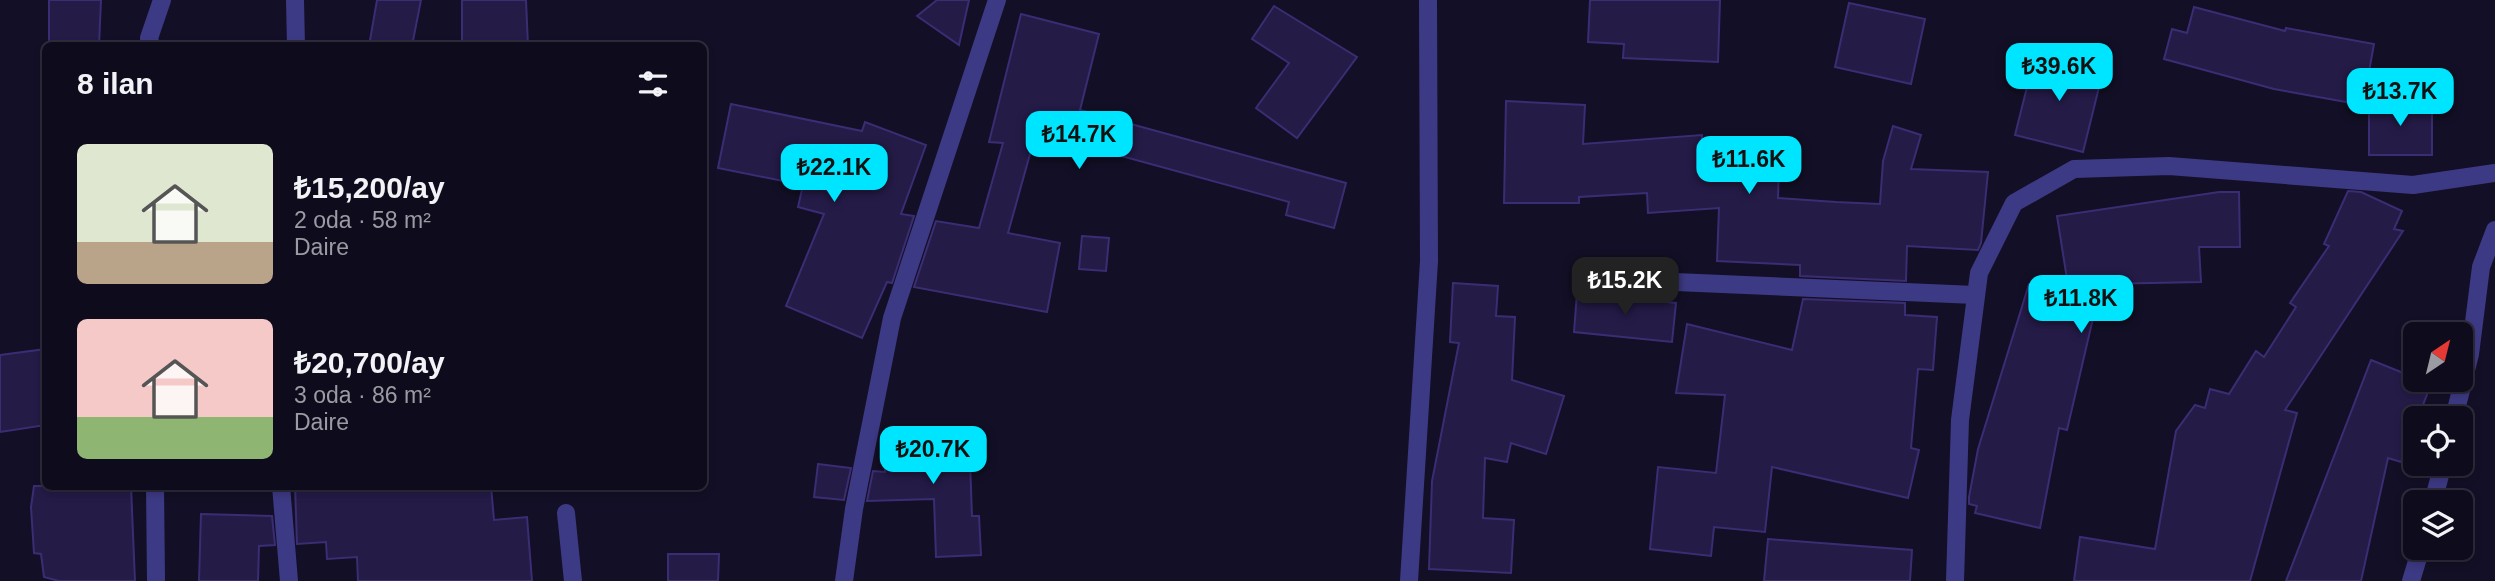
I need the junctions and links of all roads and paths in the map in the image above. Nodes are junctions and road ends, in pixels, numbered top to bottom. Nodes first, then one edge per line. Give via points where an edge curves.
1 (162, 0) edge
2 (295, 0) edge
3 (997, 0) edge
4 (1428, 0) edge
5 (150, 42) edge
6 (296, 42) edge
7 (2495, 173) edge
8 (2495, 230) edge
9 (1606, 279) dead end
10 (1975, 295) junction
11 (2457, 406) edge
12 (155, 490) edge
13 (281, 490) edge
14 (566, 513) dead end
15 (2417, 560) edge
16 (156, 581) edge
17 (289, 581) edge
18 (572, 581) edge
19 (844, 581) edge
20 (1409, 581) edge
21 (1955, 581) edge
22 (2411, 581) edge

1 - 5 street
2 - 6 street
3 - 19 street via 892,318
4 - 20 street via 1429,261
7 - 10 street via 2413,186 2169,166 2074,169 2014,203 1979,273
8 - 11 street via 2481,267 2470,354
9 - 10 street
10 - 21 street via 1958,446
12 - 16 street
13 - 17 street
14 - 18 street
15 - 22 street

